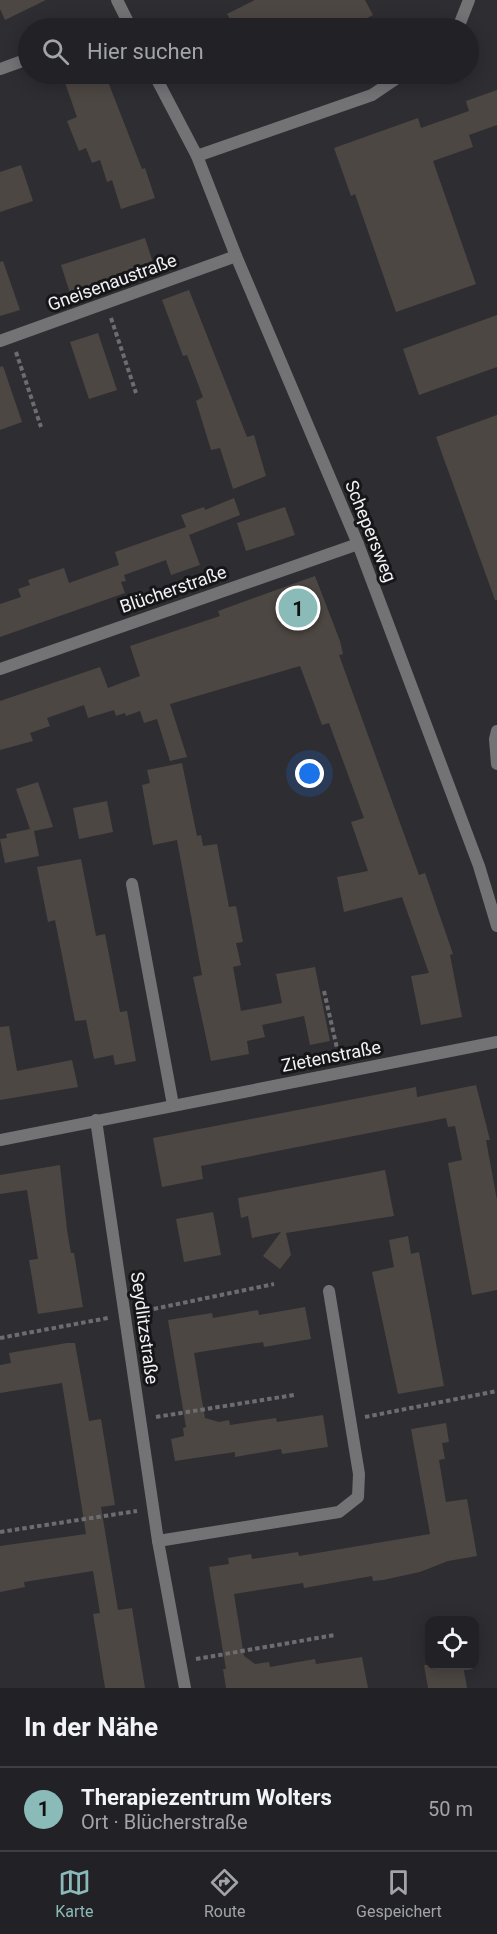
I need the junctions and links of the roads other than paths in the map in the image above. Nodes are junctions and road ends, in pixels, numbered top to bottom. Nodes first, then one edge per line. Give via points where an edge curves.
1 (117, 0) edge
2 (469, 0) edge
3 (126, 18) edge
4 (462, 18) edge
5 (18, 63) edge
6 (0, 69) edge
7 (159, 84) edge
8 (388, 84) edge
9 (197, 156) junction
10 (236, 256) junction
11 (5, 339) edge
12 (358, 544) junction
13 (0, 669) edge
14 (497, 731) edge
15 (497, 764) edge
16 (132, 884) dead end
17 (497, 926) edge
18 (497, 1042) edge
19 (173, 1105) junction
20 (96, 1120) junction
21 (0, 1140) edge
22 (329, 1292) dead end
23 (158, 1541) junction
24 (186, 1688) edge

1 - 3 street
2 - 4 street
5 - 6 street
7 - 9 street, Schepersweg
8 - 9 street via 372,95
9 - 10 street, Schepersweg
10 - 11 street, Gneisenaustraße
10 - 12 street, Schepersweg
12 - 13 street, Blücherstraße
12 - 17 street, Schepersweg via 479,866
14 - 15 street
16 - 19 street
18 - 19 street, Zietenstraße
19 - 20 street, Zietenstraße
20 - 21 street, Zietenstraße
20 - 23 street, Seydlitzstraße
22 - 23 street via 359,1474 358,1497 339,1512
23 - 24 street, Seydlitzstraße

